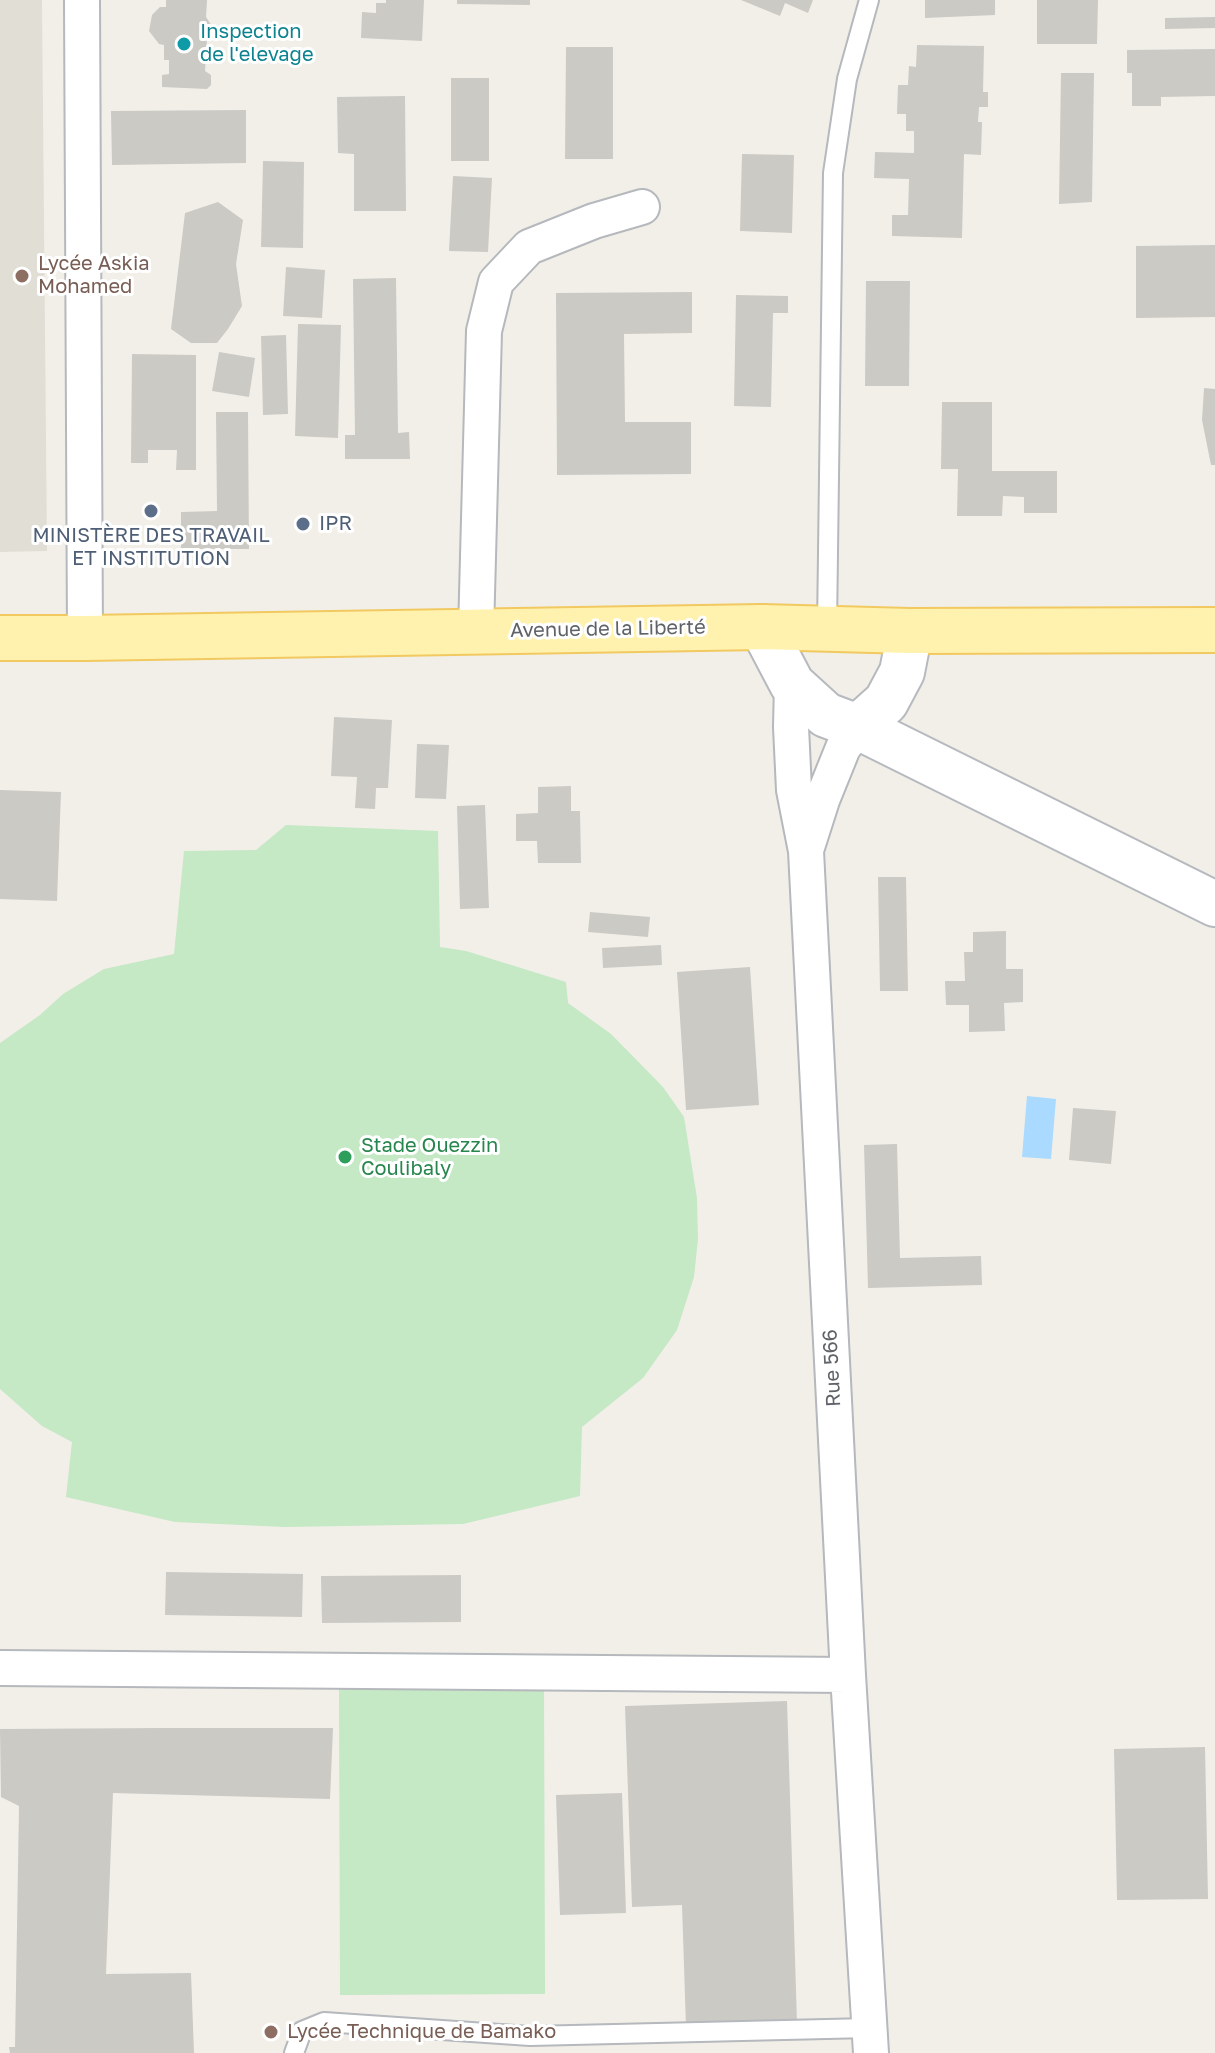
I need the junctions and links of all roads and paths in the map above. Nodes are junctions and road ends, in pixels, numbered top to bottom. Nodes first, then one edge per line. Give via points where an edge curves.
1 (82, 0) edge
2 (869, 0) edge
3 (642, 207) dead end
4 (762, 627) junction
5 (827, 628) junction
6 (1215, 630) edge
7 (910, 631) junction
8 (476, 632) junction
9 (0, 638) edge
10 (85, 638) junction
11 (792, 684) junction
12 (858, 727) junction
13 (806, 851) junction
14 (1215, 904) edge
15 (0, 1668) edge
16 (848, 1675) junction
17 (870, 2040) edge
18 (294, 2053) edge

1 - 10 street
2 - 5 lane via 847,79 833,173
3 - 8 street via 529,247 496,282 484,331
4 - 5 main road, Avenue de la Liberté
4 - 8 main road, Avenue de la Liberté
4 - 11 street
5 - 7 main road, Avenue de la Liberté
6 - 7 main road, Avenue de la Liberté
7 - 12 street via 902,672 886,702
8 - 10 main road, Avenue de la Liberté
9 - 10 main road, Avenue de la Liberté
11 - 12 street via 826,715
11 - 13 street, Rue 566 via 794,790
12 - 13 street via 843,748
12 - 14 street
13 - 16 street, Rue 566
15 - 16 street
16 - 17 street, Rue 566
17 - 18 lane via 530,2036 324,2022 302,2031

